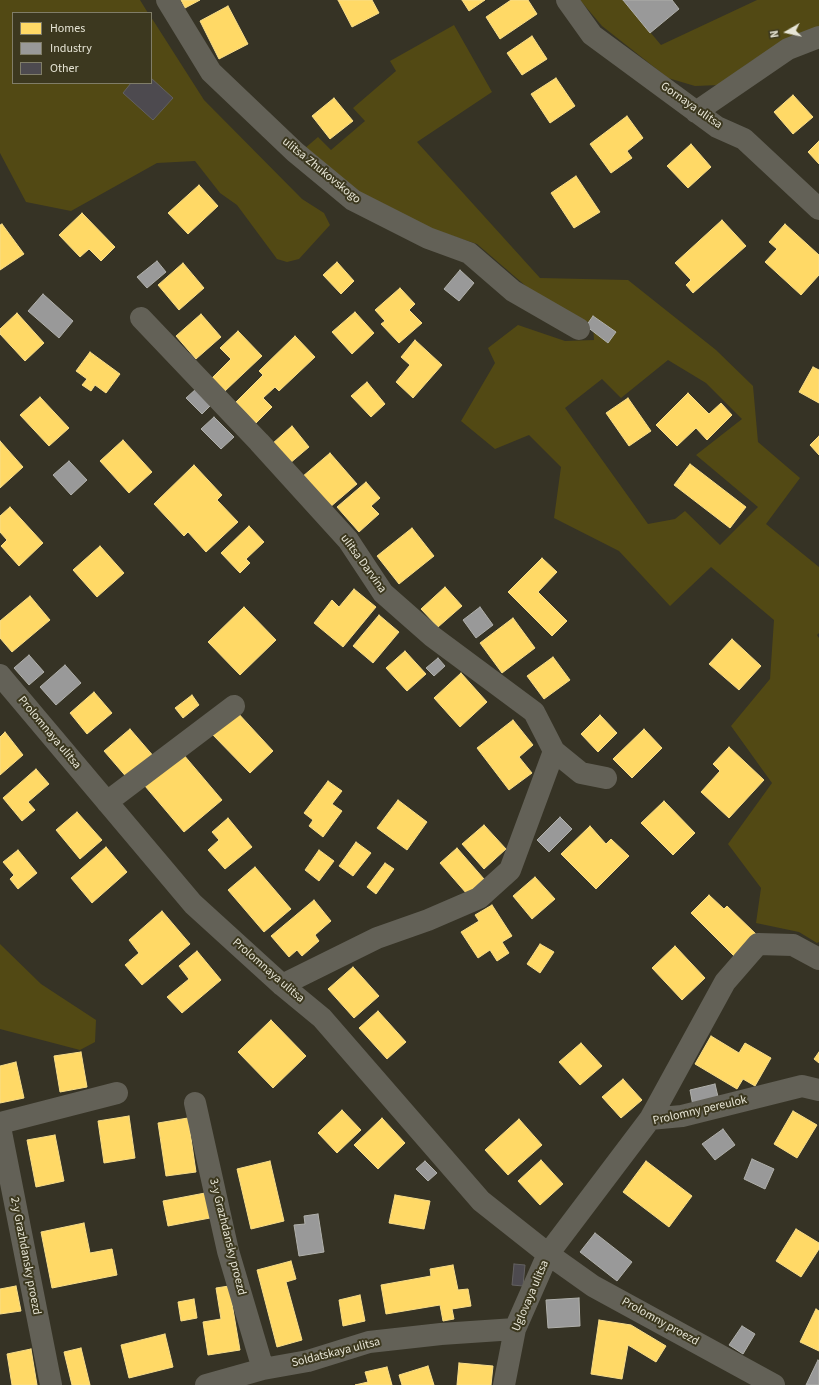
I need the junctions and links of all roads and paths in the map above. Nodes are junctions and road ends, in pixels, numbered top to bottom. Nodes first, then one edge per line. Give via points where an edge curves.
1 (168, 0) edge
2 (567, 0) edge
3 (819, 37) edge
4 (696, 112) junction
5 (819, 209) edge
6 (141, 318) dead end
7 (579, 329) dead end
8 (0, 675) edge
9 (234, 706) dead end
10 (554, 751) junction
11 (606, 778) dead end
12 (106, 802) junction
13 (819, 959) edge
14 (282, 985) junction
15 (819, 1090) edge
16 (117, 1093) dead end
17 (195, 1103) dead end
18 (650, 1119) junction
19 (0, 1123) edge
20 (0, 1127) edge
21 (548, 1254) junction
22 (515, 1329) junction
23 (263, 1369) junction
24 (51, 1385) edge
25 (206, 1385) edge
26 (504, 1385) edge
27 (774, 1385) edge

1 - 7 street, ulitsa Zhukovskogo via 211,72 295,152 353,200 428,238 469,253 514,291
2 - 4 street, Gornaya ulitsa via 592,34
3 - 4 street via 788,49
4 - 5 street, Gornaya ulitsa via 717,127 744,139
6 - 10 street, ulitsa Darvina via 348,540 383,593 433,637 534,712
8 - 12 street, Prolomnaya ulitsa
9 - 12 street
10 - 11 street, ulitsa Darvina via 581,773
10 - 14 street via 510,870 479,898 377,938
12 - 14 street, Prolomnaya ulitsa via 193,904
13 - 18 street via 793,945 758,944 725,982
14 - 21 street, Prolomnaya ulitsa via 322,1018 481,1201
15 - 18 street, Prolomny pereulok via 802,1086 682,1116
16 - 19 street
17 - 23 street, 3-y Grazhdansky proezd via 228,1251
18 - 21 street, Prolomny pereulok
20 - 24 street, 2-y Grazhdansky proezd
21 - 22 street, Uglovaya ulitsa
21 - 27 street, Prolomny proezd via 593,1286
22 - 23 street, Soldatskaya ulitsa via 369,1342 308,1361
22 - 26 street, Uglovaya ulitsa
23 - 25 street, Soldatskaya ulitsa

